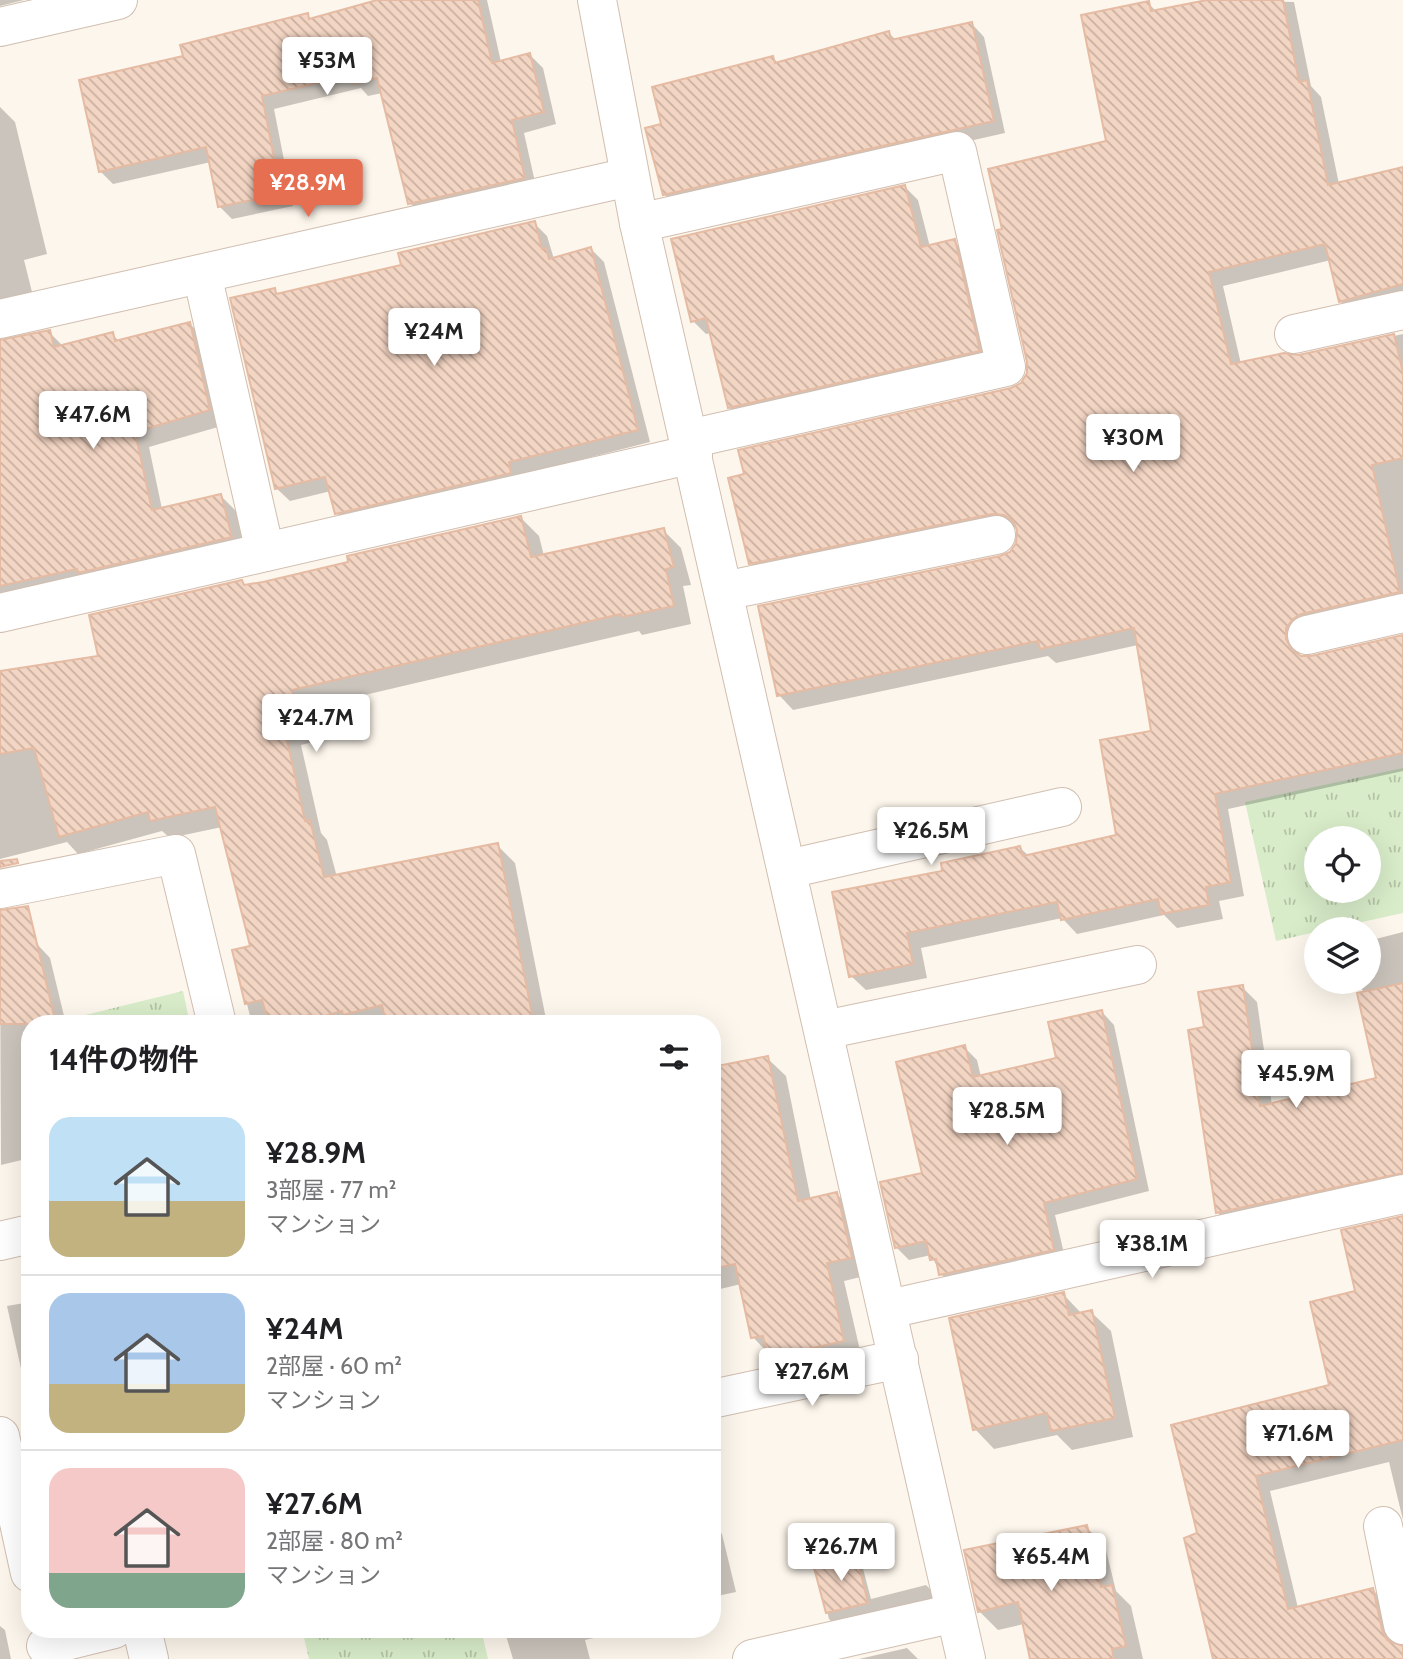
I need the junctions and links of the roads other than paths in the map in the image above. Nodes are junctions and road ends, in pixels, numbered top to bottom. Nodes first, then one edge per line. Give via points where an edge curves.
1 (118, 0) edge
2 (597, 0) edge
3 (0, 27) edge
4 (629, 177) junction
5 (639, 223) junction
6 (202, 274) junction
7 (1403, 310) edge
8 (0, 319) edge
9 (1294, 334) dead end
10 (691, 446) junction
11 (996, 535) dead end
12 (265, 552) junction
13 (724, 591) junction
14 (1403, 612) edge
15 (0, 613) edge
16 (1307, 635) dead end
17 (1062, 807) dead end
18 (788, 869) junction
19 (0, 888) edge
20 (1137, 965) dead end
21 (215, 1015) edge
22 (824, 1030) junction
23 (1403, 1194) edge
24 (21, 1236) edge
25 (0, 1241) edge
26 (889, 1308) junction
27 (900, 1359) junction
28 (721, 1397) edge
29 (0, 1436) edge
30 (8, 1516) edge
31 (1383, 1526) dead end
32 (21, 1550) edge
33 (955, 1612) junction
34 (1403, 1625) edge
35 (75, 1638) edge
36 (144, 1638) edge
37 (45, 1645) edge
38 (149, 1659) edge
39 (752, 1659) edge
40 (966, 1659) edge

1 - 3 street
2 - 4 street
4 - 5 street
4 - 6 street
5 - 10 street
5 - 10 street via 957,151 1006,367
6 - 8 street
6 - 12 street
7 - 9 street
10 - 12 street
10 - 13 street
11 - 13 street
12 - 15 street
13 - 18 street
14 - 16 street
17 - 18 street
18 - 22 street
19 - 21 street via 176,854
20 - 22 street
22 - 26 street
23 - 26 street
24 - 25 street
26 - 27 street
27 - 28 street
27 - 33 street
29 - 30 street
30 - 32 street
31 - 34 street
33 - 39 street
33 - 40 street
35 - 37 street
36 - 38 street

